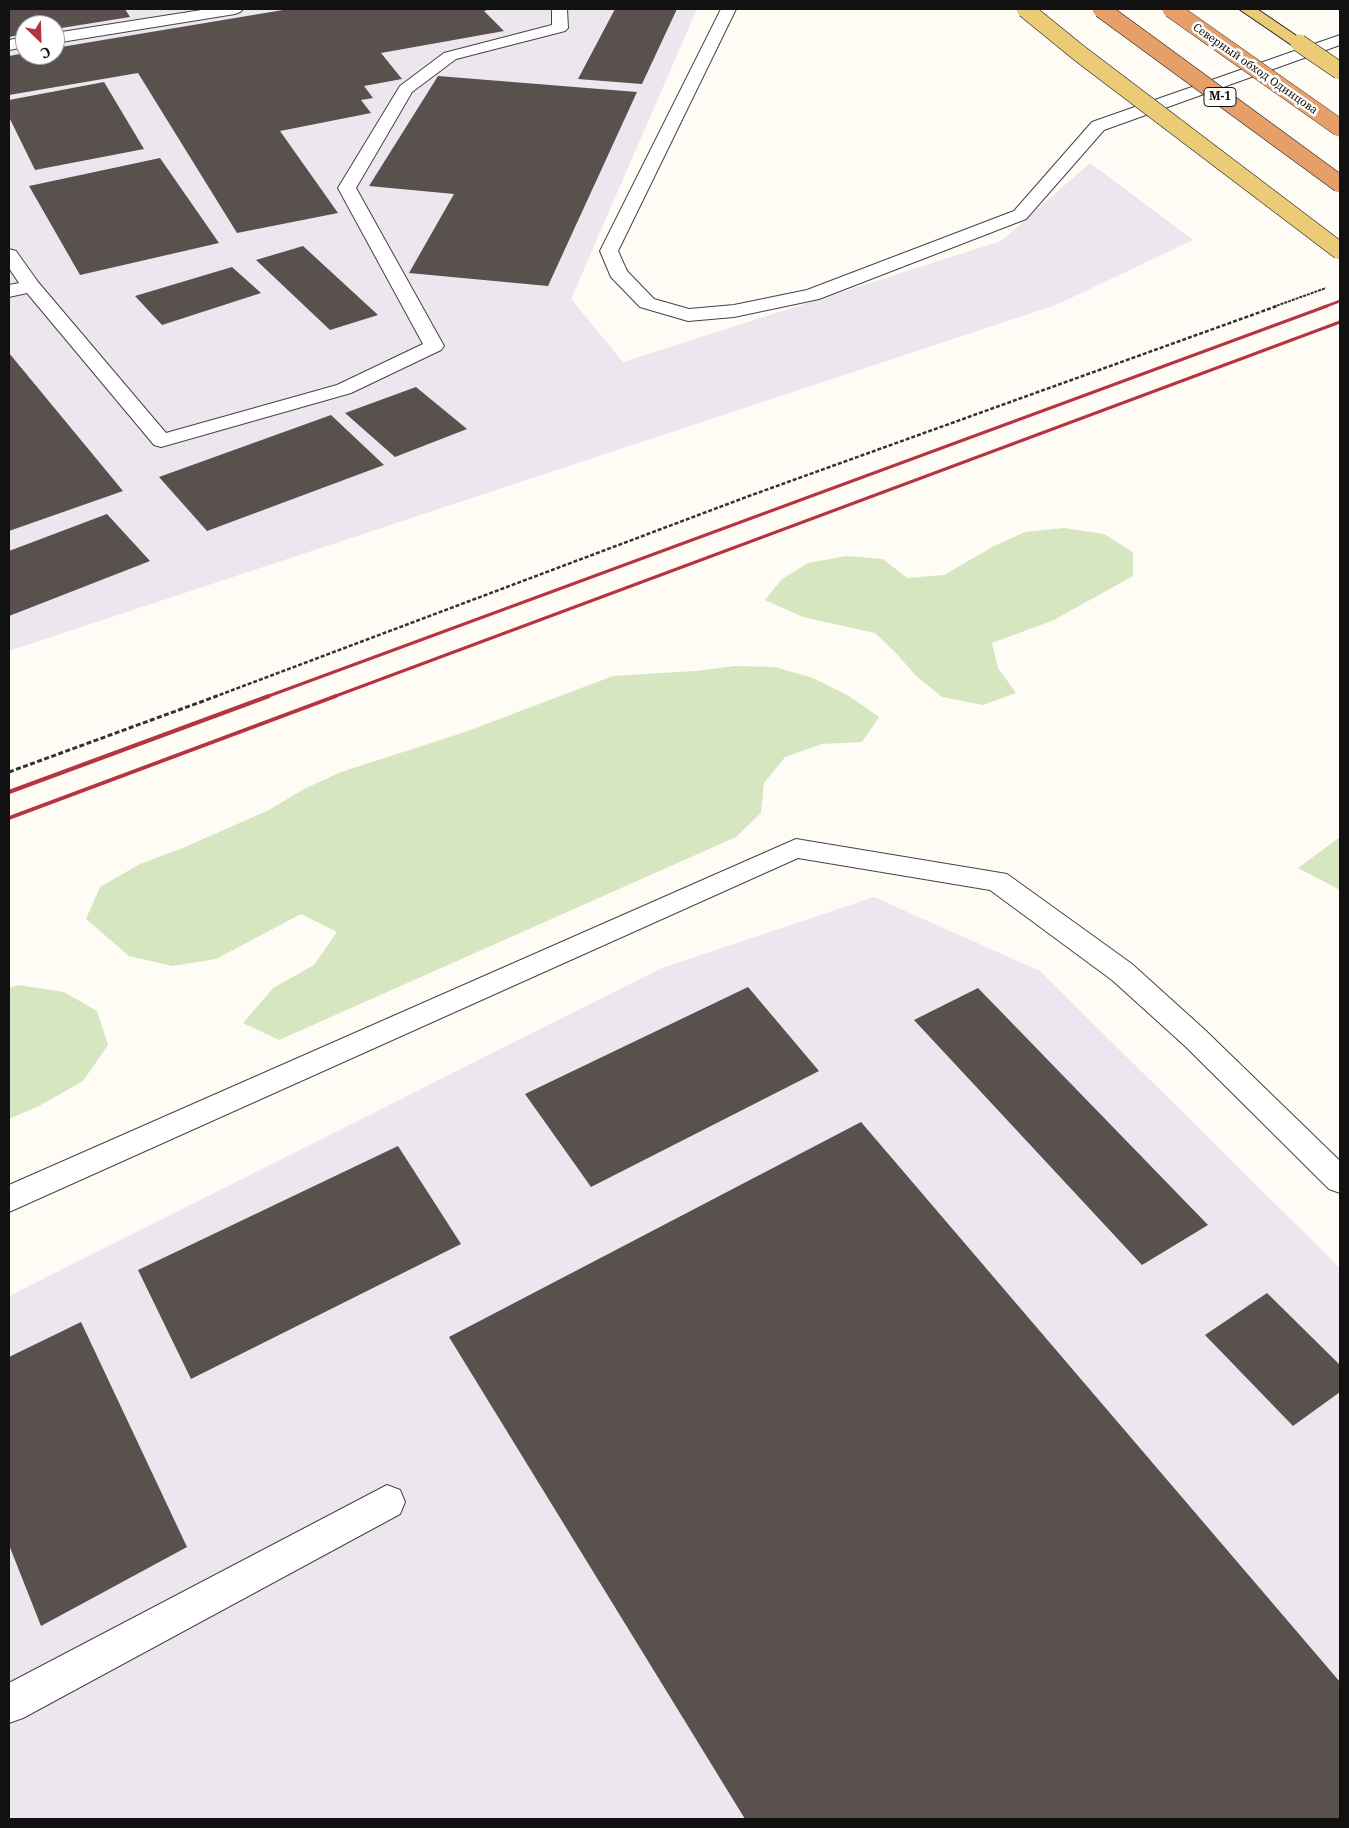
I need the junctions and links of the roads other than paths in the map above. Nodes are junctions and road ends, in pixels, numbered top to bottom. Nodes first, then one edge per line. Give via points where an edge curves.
1 (229, 9) edge
2 (559, 9) edge
3 (728, 9) edge
4 (1025, 9) edge
5 (1102, 9) edge
6 (1171, 9) edge
7 (1247, 9) edge
8 (65, 36) edge
9 (1340, 40) edge
10 (1340, 71) edge
11 (1340, 128) edge
12 (1340, 184) edge
13 (1340, 251) edge
14 (9, 255) edge
15 (31, 286) junction
16 (9, 291) edge
17 (1340, 1180) edge
18 (9, 1199) edge
19 (387, 1502) dead end
20 (9, 1704) edge

1 - 8 street
2 - 15 street via 560,28 450,56 406,89 347,188 434,346 344,389 161,441
3 - 9 street via 609,252 618,273 647,303 688,315 734,312 812,295 1020,215 1098,126
4 - 13 main road, bridge
5 - 12 highway, М-1, bridge
6 - 11 highway, Северный обход Одинцова, bridge
7 - 10 main road, bridge
14 - 15 street
15 - 16 street
17 - 18 street via 1195,1038 1122,972 997,881 796,848
19 - 20 street

